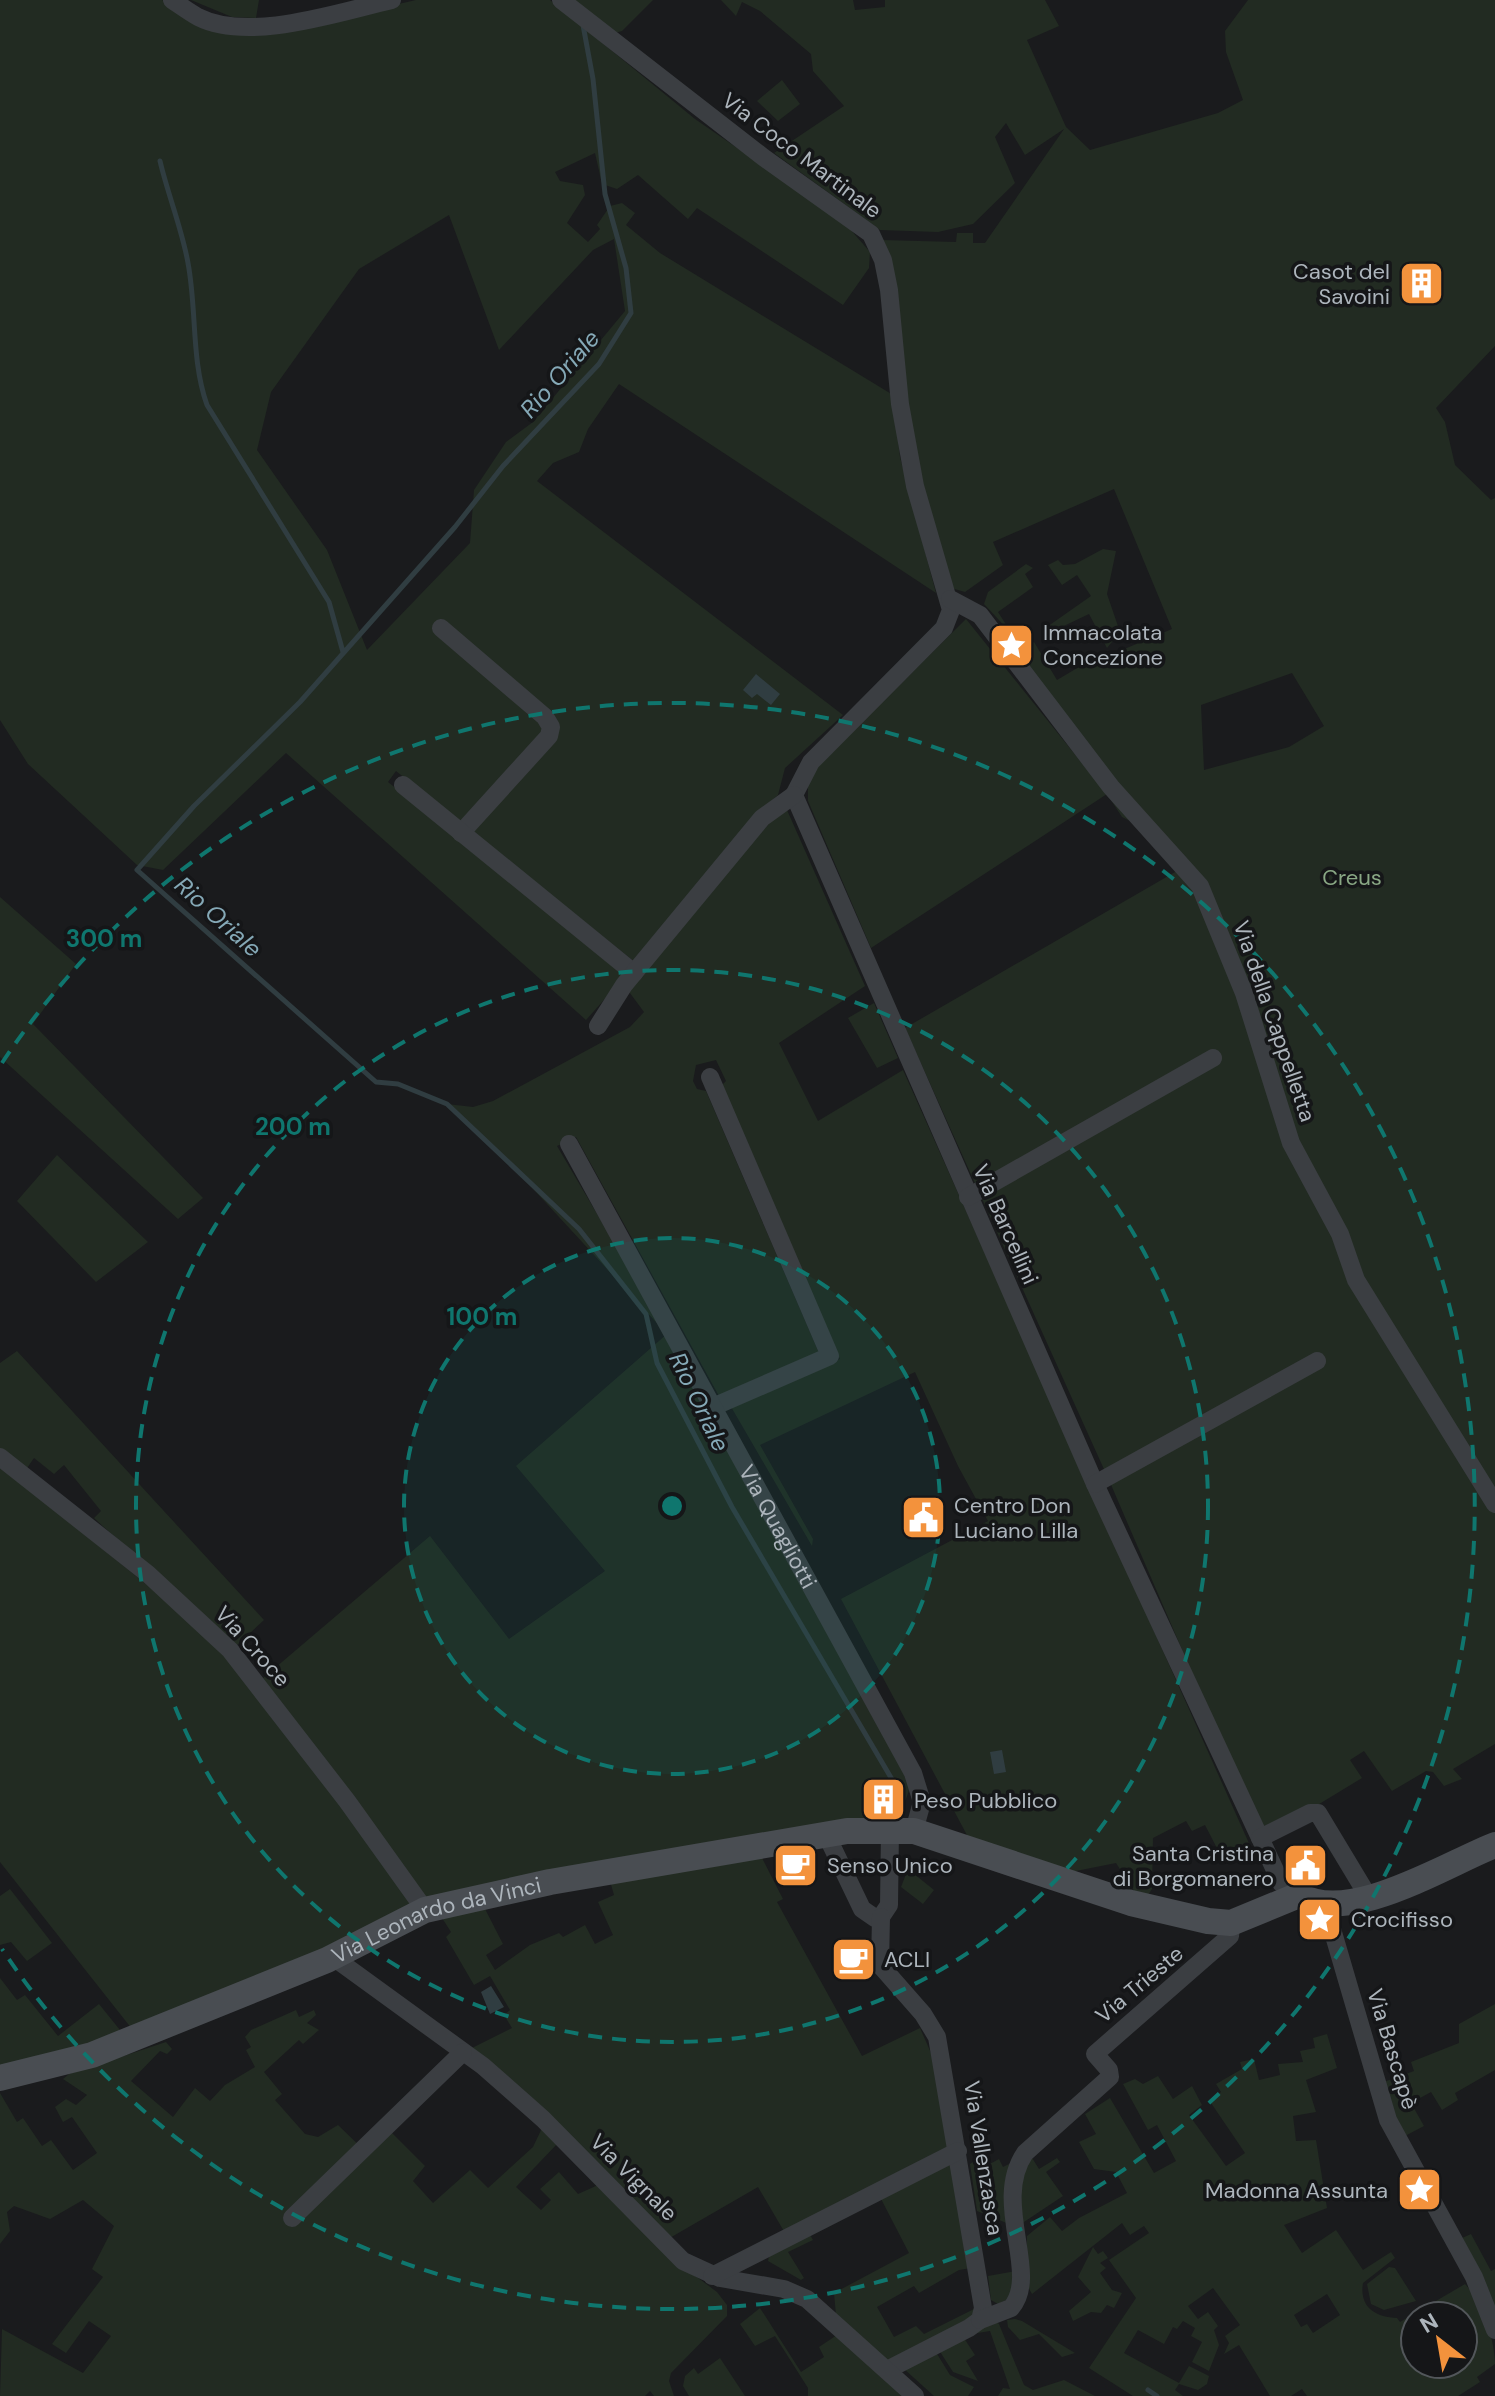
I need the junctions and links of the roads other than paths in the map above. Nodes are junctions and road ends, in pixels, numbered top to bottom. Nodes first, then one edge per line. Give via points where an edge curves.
1 (172, 0) edge
2 (392, 0) edge
3 (561, 0) edge
4 (950, 599) junction
5 (441, 628) dead end
6 (403, 785) dead end
7 (794, 795) junction
8 (461, 833) junction
9 (634, 973) junction
10 (598, 1026) dead end
11 (1213, 1058) dead end
12 (710, 1077) dead end
13 (569, 1144) dead end
14 (968, 1197) junction
15 (1317, 1361) dead end
16 (715, 1406) junction
17 (0, 1457) edge
18 (1095, 1484) junction
19 (1495, 1504) edge
20 (902, 1830) junction
21 (826, 1834) junction
22 (1260, 1838) junction
23 (1495, 1845) edge
24 (1299, 1895) junction
25 (1368, 1896) junction
26 (1325, 1905) junction
27 (425, 1910) junction
28 (881, 1917) junction
29 (1231, 1923) junction
30 (333, 1957) junction
31 (463, 2052) junction
32 (0, 2078) edge
33 (958, 2151) junction
34 (292, 2218) dead end
35 (712, 2276) junction
36 (980, 2320) junction
37 (1495, 2330) edge
38 (887, 2370) junction
39 (915, 2396) edge

1 - 2 street via 200,18 233,26 285,24
3 - 4 street, Via Coco Martinale via 871,234 889,290 900,404 915,486
4 - 7 street via 944,628 811,762
4 - 19 street, Via della Cappelletta via 980,615 1111,787 1200,886 1244,993 1291,1143 1340,1234 1356,1280
5 - 8 street via 551,727 549,736
6 - 8 street
7 - 9 street via 762,818
7 - 14 street, Via Barcellini
8 - 9 street
9 - 10 street
11 - 14 street
12 - 16 street via 830,1356
13 - 16 street, Via Quagliotti
14 - 18 street, Via Barcellini
15 - 18 street
16 - 20 street, Via Quagliotti via 913,1773 922,1802
17 - 27 street, Via Croce via 148,1574 230,1650
18 - 22 street, Via Barcellini
20 - 21 street, Via Leonardo da Vinci
20 - 28 street, Via Quagliotti via 889,1905
20 - 29 street via 1131,1903
21 - 27 street, Via Leonardo da Vinci via 550,1882
21 - 28 street via 862,1909
22 - 24 street, Via Barcellini via 1281,1883
22 - 25 street via 1318,1813
23 - 25 street via 1396,1890
24 - 26 street
24 - 29 street
25 - 26 street
26 - 37 street, Via Bascapè via 1388,2120 1474,2277
27 - 30 street, Via Leonardo da Vinci
28 - 33 street, Via Vallenzasca via 880,1965 937,2037
29 - 36 street, Via Trieste via 1230,1936 1095,2054 1110,2077 1016,2166 1011,2204 1022,2283 1011,2308
30 - 31 street, Via Vignale
30 - 32 street, Via Leonardo da Vinci via 92,2055
31 - 34 street
31 - 35 street, Via Vignale via 543,2119 683,2261
33 - 35 street
33 - 36 street, Via Vallenzasca via 983,2308
35 - 38 street, Via Vignale via 784,2289 807,2299
36 - 38 street
38 - 39 street, Via Vignale

